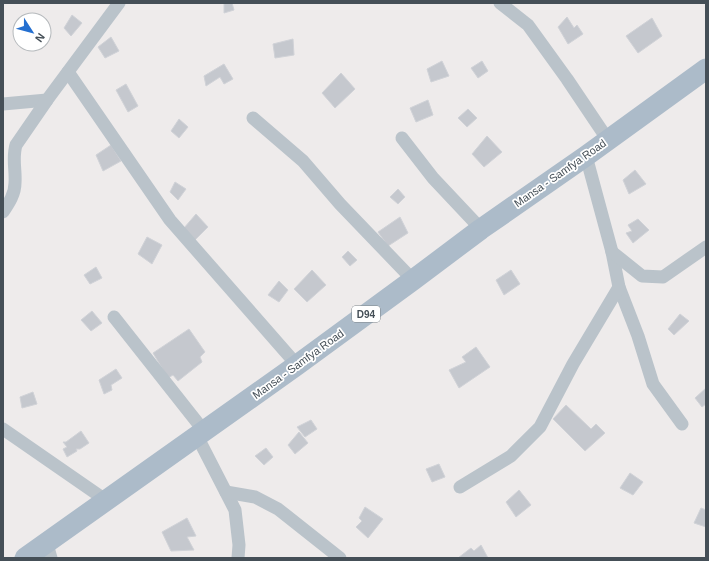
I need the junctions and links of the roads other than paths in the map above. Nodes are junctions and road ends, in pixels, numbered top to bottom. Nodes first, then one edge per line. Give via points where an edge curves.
1 (500, 3) edge
2 (114, 5) edge
3 (706, 69) edge
4 (68, 72) junction
5 (47, 100) junction
6 (3, 104) edge
7 (253, 118) dead end
8 (402, 138) dead end
9 (608, 140) junction
10 (586, 156) junction
11 (3, 212) edge
12 (481, 229) junction
13 (706, 247) edge
14 (612, 252) junction
15 (413, 280) junction
16 (619, 287) junction
17 (114, 317) dead end
18 (297, 365) junction
19 (682, 424) dead end
20 (3, 429) edge
21 (201, 434) junction
22 (460, 487) dead end
23 (226, 492) junction
24 (107, 501) junction
25 (49, 551) edge
26 (25, 558) edge
27 (238, 558) edge
28 (340, 558) edge

1 - 9 street via 528,25
2 - 4 street
3 - 9 main road, Mansa - Samfya Road / D94
4 - 5 street
4 - 18 street via 170,220
5 - 6 street
5 - 11 street via 16,145 14,192
7 - 15 street via 303,161 340,204
8 - 12 street via 433,178
9 - 10 main road, Mansa - Samfya Road / D94
10 - 12 main road, Mansa - Samfya Road / D94
10 - 14 street
12 - 15 main road, Mansa - Samfya Road / D94
13 - 14 street via 663,277 642,276
14 - 16 street
15 - 18 main road, Mansa - Samfya Road / D94
16 - 19 street via 653,384
16 - 22 street via 540,427 511,456
17 - 21 street
18 - 21 main road, Mansa - Samfya Road / D94
20 - 24 street
21 - 23 street
21 - 24 main road, Mansa - Samfya Road / D94
23 - 27 street via 235,510
23 - 28 street via 255,497 278,509
24 - 25 main road, Mansa - Samfya Road / D94
25 - 26 main road, Mansa - Samfya Road / D94

